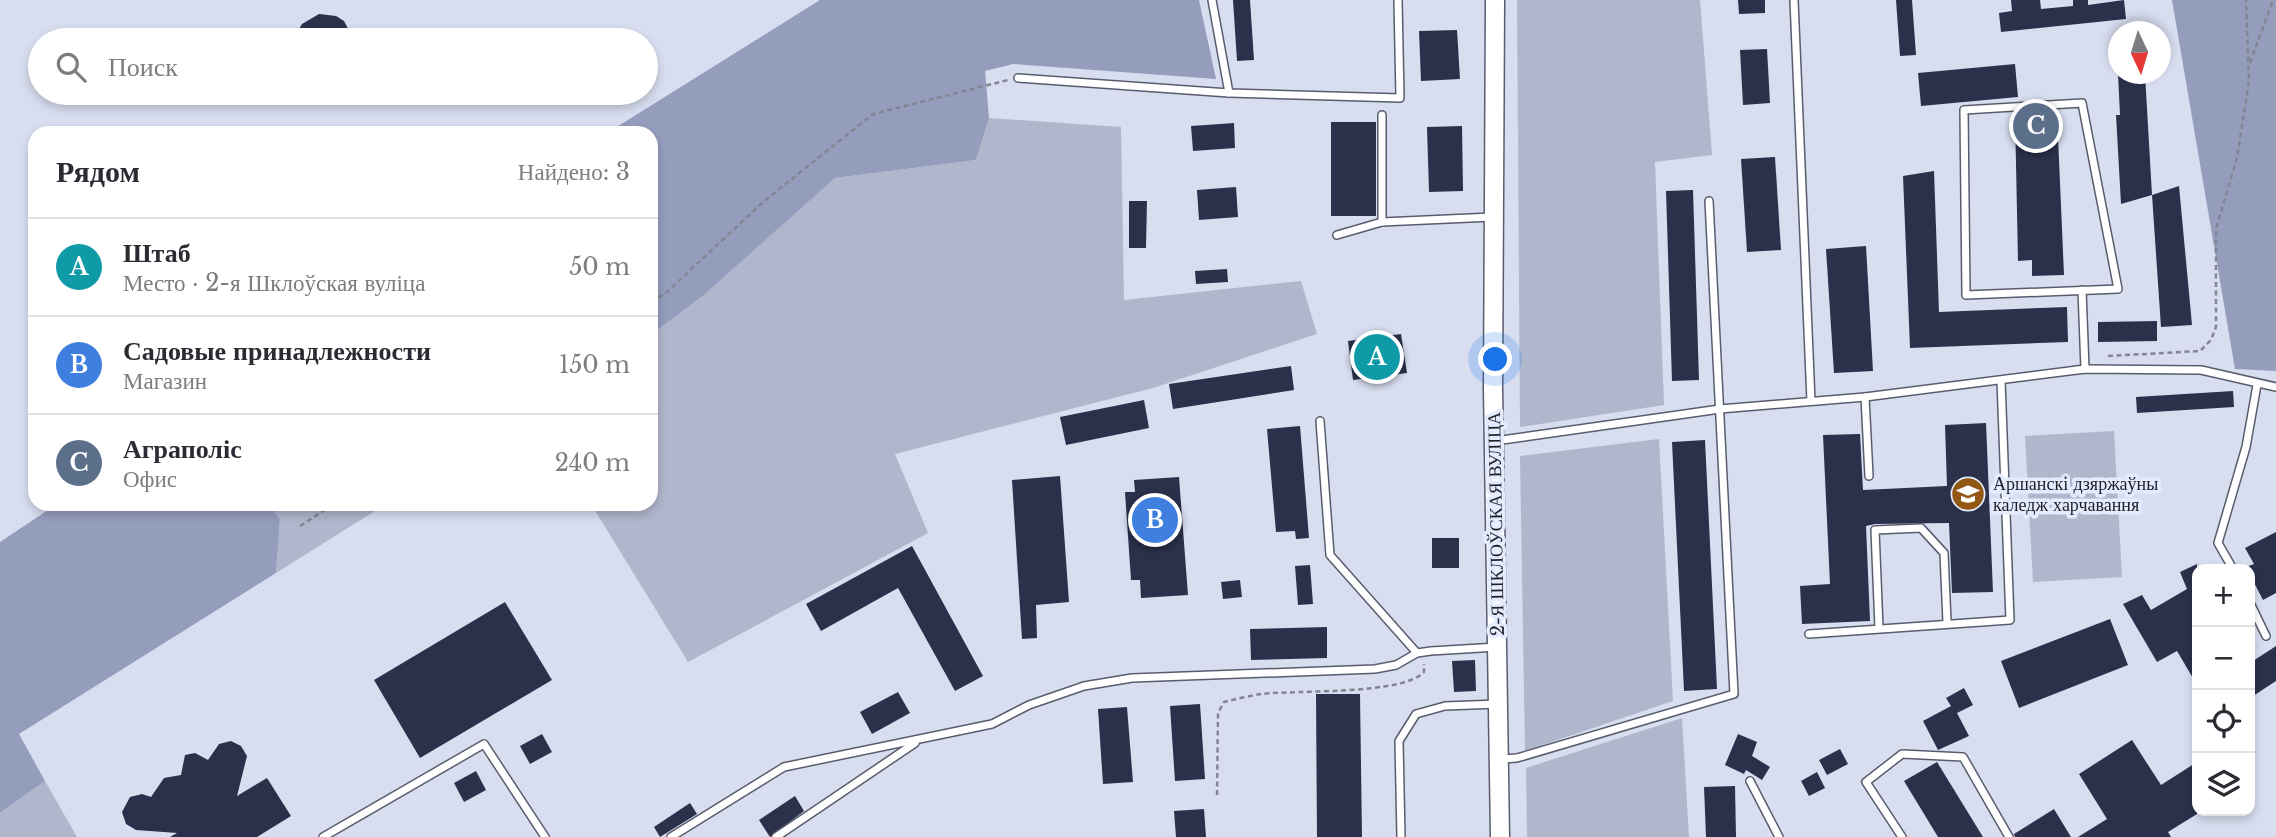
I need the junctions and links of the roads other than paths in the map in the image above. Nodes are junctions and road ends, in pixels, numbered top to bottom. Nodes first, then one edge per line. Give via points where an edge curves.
1 (1212, 0) edge
2 (1398, 0) edge
3 (1495, 0) edge
4 (1794, 0) edge
5 (1018, 78) road end
6 (1229, 93) junction
7 (1382, 115) dead end
8 (1709, 201) dead end
9 (1493, 217) junction
10 (1382, 222) junction
11 (1337, 235) dead end
12 (2082, 290) junction
13 (2085, 367) junction
14 (2001, 381) junction
15 (2257, 385) junction
16 (2276, 387) edge
17 (1866, 397) junction
18 (1811, 401) junction
19 (1720, 409) junction
20 (1320, 421) dead end
21 (1494, 442) junction
22 (1869, 476) dead end
23 (2230, 564) edge
24 (2255, 613) edge
25 (1947, 622) junction
26 (1879, 628) junction
27 (1809, 634) dead end
28 (2266, 636) dead end
29 (1498, 647) junction
30 (1417, 653) junction
31 (1499, 704) junction
32 (918, 741) junction
33 (1500, 759) junction
34 (1750, 781) dead end
35 (323, 837) edge
36 (545, 837) edge
37 (671, 837) edge
38 (776, 837) edge
39 (1401, 837) edge
40 (1500, 837) edge
41 (1779, 837) edge
42 (1902, 837) edge
43 (2009, 837) edge

1 - 6 lane
2 - 6 lane via 1400,98
3 - 9 street, 2-Я ШКЛОЎСКАЯ ВУЛІЦА
4 - 18 lane
5 - 6 lane
7 - 10 lane
8 - 19 lane
9 - 10 lane
9 - 21 street, 2-Я ШКЛОЎСКАЯ ВУЛІЦА
10 - 11 lane
12 - 12 lane via 2118,289 2082,103 1964,110 1966,295
12 - 13 lane
13 - 14 lane
13 - 15 lane via 2201,370
14 - 17 lane
14 - 25 lane via 2010,620
15 - 16 lane
15 - 23 lane via 2246,447 2218,542
17 - 18 lane
17 - 22 lane
18 - 19 lane
19 - 21 lane
19 - 33 lane via 1734,694 1517,758
20 - 30 lane via 1330,555
21 - 29 street, 2-Я ШКЛОЎСКАЯ ВУЛІЦА
24 - 28 lane
25 - 26 lane
25 - 26 lane via 1944,553 1922,528 1875,530
26 - 27 lane
29 - 30 lane
29 - 31 street, 2-Я ШКЛОЎСКАЯ ВУЛІЦА
30 - 32 lane via 1396,665 1375,669 1132,678 1084,686 992,723
31 - 33 street, 2-Я ШКЛОЎСКАЯ ВУЛІЦА
31 - 39 lane via 1445,706 1416,714 1399,741
32 - 37 lane via 784,767
32 - 38 lane
33 - 40 street, 2-Я ШКЛОЎСКАЯ ВУЛІЦА
34 - 41 lane
35 - 36 lane via 484,744
42 - 43 lane via 1866,782 1902,754 1963,757

